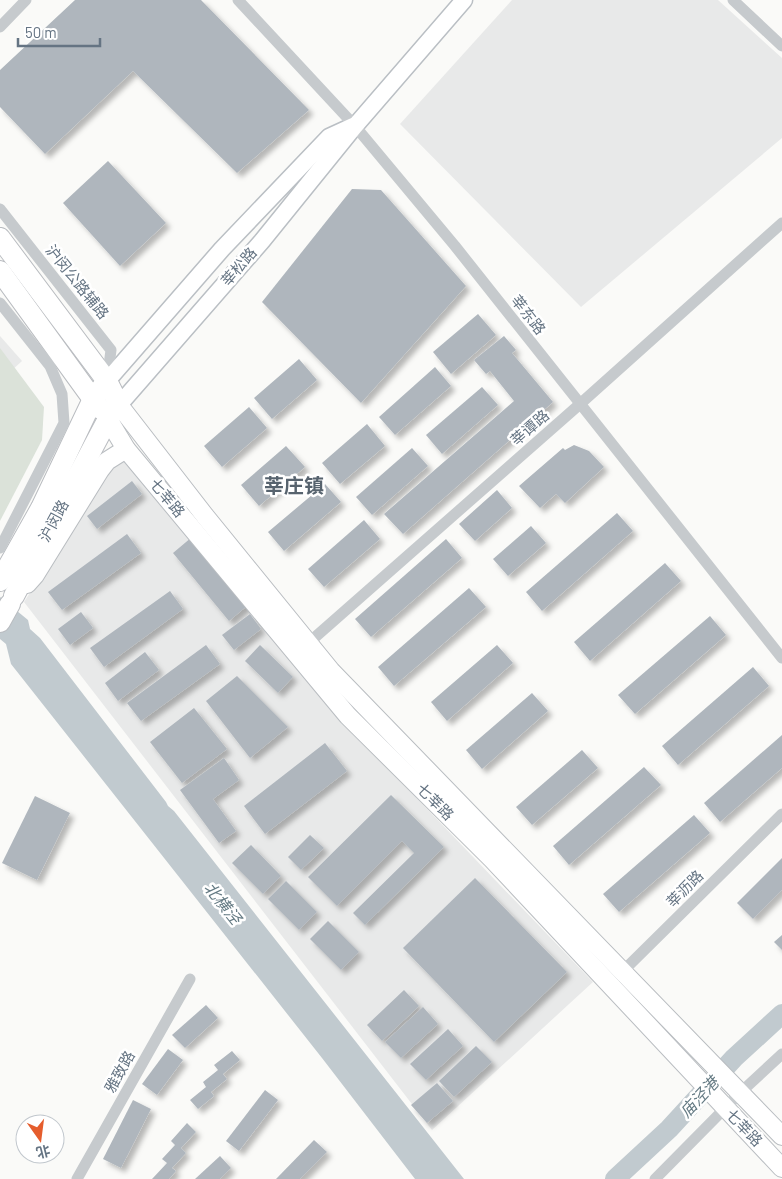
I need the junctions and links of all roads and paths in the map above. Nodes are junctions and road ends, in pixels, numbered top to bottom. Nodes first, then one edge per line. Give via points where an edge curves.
1 (26, 0) edge
2 (238, 0) edge
3 (464, 0) edge
4 (733, 0) edge
5 (0, 27) edge
6 (782, 46) edge
7 (355, 126) junction
8 (0, 209) edge
9 (782, 222) edge
10 (0, 238) edge
11 (0, 272) edge
12 (0, 304) edge
13 (107, 380) junction
14 (93, 399) junction
15 (580, 404) junction
16 (113, 412) junction
17 (126, 449) junction
18 (0, 548) edge
19 (0, 581) edge
20 (12, 600) junction
21 (0, 622) edge
22 (302, 648) junction
23 (782, 658) edge
24 (782, 814) edge
25 (622, 971) junction
26 (190, 979) dead end
27 (610, 986) junction
28 (782, 1054) edge
29 (736, 1087) junction
30 (720, 1103) junction
31 (782, 1136) edge
32 (782, 1168) edge
33 (77, 1179) edge
34 (655, 1179) edge

1 - 5 street
2 - 7 street, 莘东路
3 - 7 main road, 莘松路
4 - 6 street
7 - 13 main road, 莘松路 via 329,137 222,250
7 - 15 street, 莘东路
7 - 16 main road, 莘松路 via 262,241
8 - 13 street, 沪闵公路辅路 via 111,350
9 - 15 street, 莘谭路
10 - 13 highway
11 - 14 highway
12 - 18 street via 50,366 62,394 64,423
13 - 14 highway, 沪闵路
13 - 16 highway
14 - 16 highway
14 - 19 highway, 沪闵路 via 41,508
15 - 22 street, 莘谭路
15 - 23 street, 莘东路
16 - 17 main road, 七莘路
16 - 20 highway, 沪闵路
16 - 22 main road, 七莘路 via 205,516
17 - 20 main road via 107,460 35,575
17 - 22 main road, 七莘路
20 - 21 highway, 沪闵路
22 - 25 main road, 七莘路 via 338,678
22 - 27 main road, 七莘路 via 348,716 492,859
24 - 25 street, 莘沥路
25 - 27 street, 莘沥路
25 - 29 main road, 七莘路
26 - 33 street, 雅致路
27 - 30 main road, 七莘路
28 - 29 street
29 - 30 street
29 - 31 main road, 七莘路
30 - 32 main road, 七莘路
30 - 34 street

